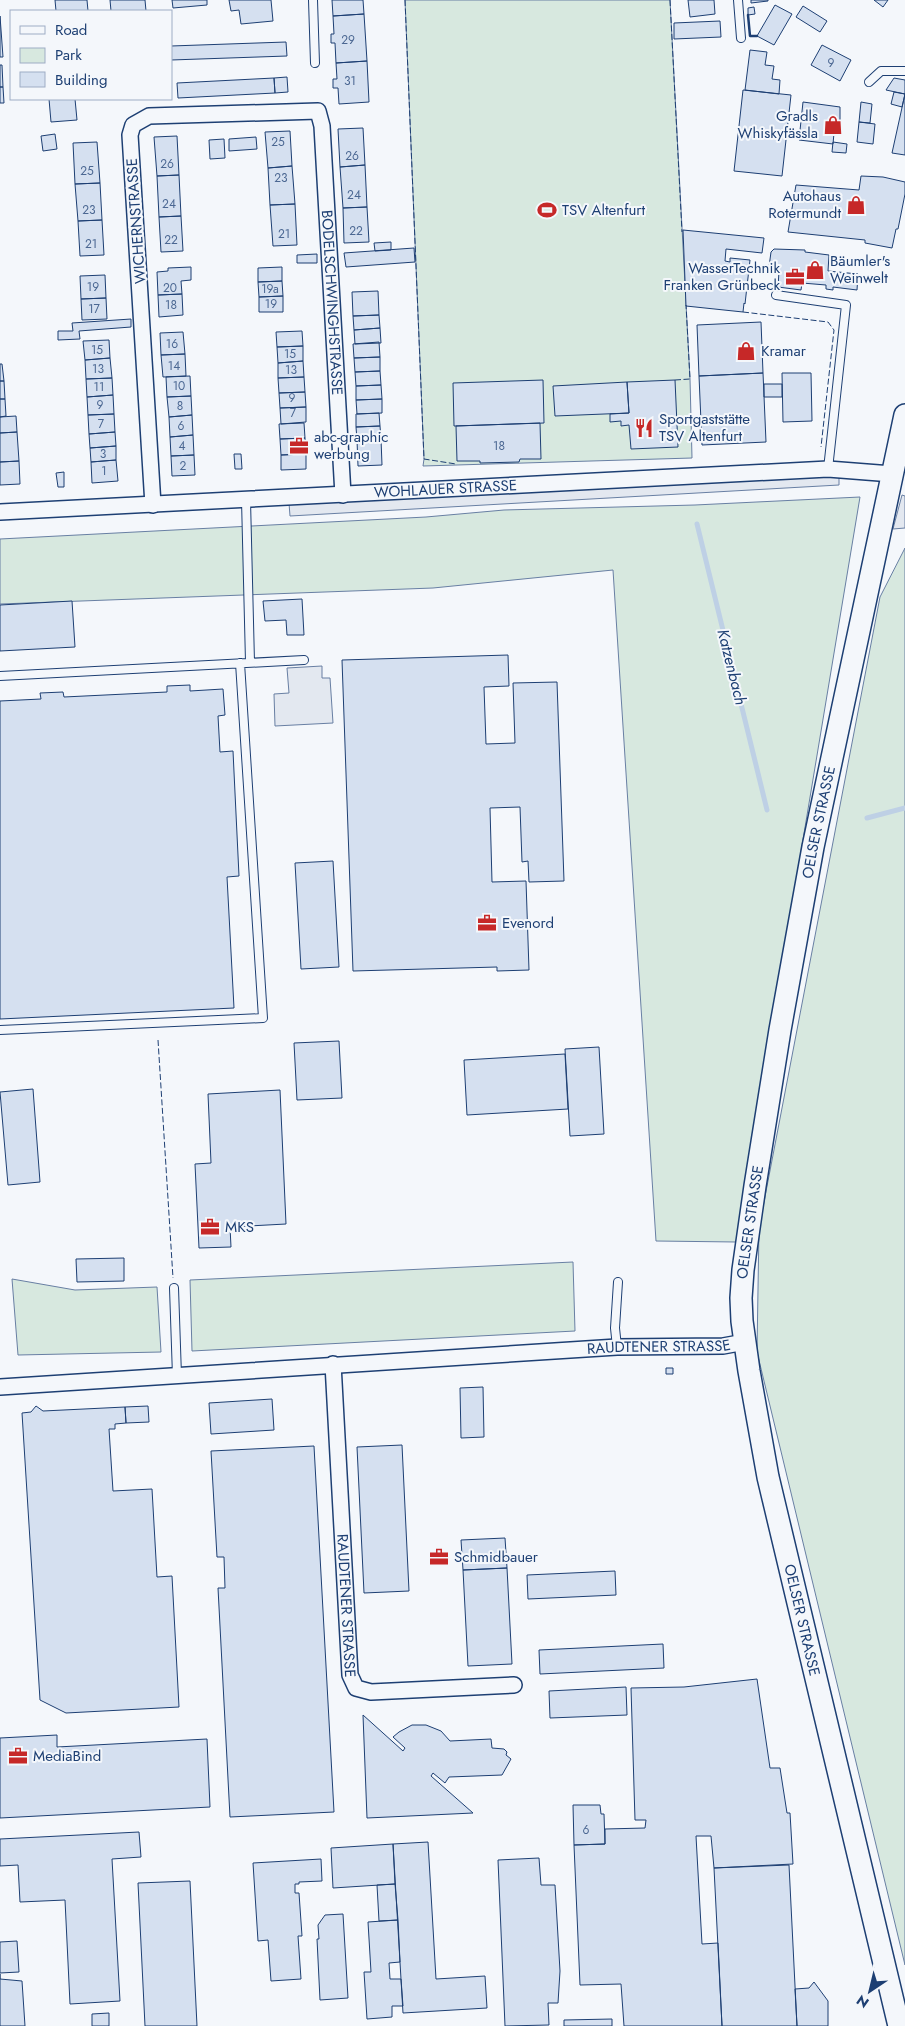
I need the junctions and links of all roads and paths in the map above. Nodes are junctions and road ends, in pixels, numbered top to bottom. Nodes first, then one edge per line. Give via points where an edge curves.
1 (313, 0) edge
2 (738, 0) edge
3 (741, 38) dead end
4 (316, 63) dead end
5 (905, 71) edge
6 (869, 82) dead end
7 (318, 111) joint
8 (776, 295) dead end
9 (905, 415) edge
10 (828, 469) junction
11 (892, 474) junction
12 (344, 495) junction
13 (246, 500) junction
14 (153, 505) junction
15 (0, 512) edge
16 (304, 660) dead end
17 (250, 662) junction
18 (240, 663) junction
19 (0, 676) edge
20 (0, 1030) edge
21 (618, 1282) dead end
22 (174, 1288) dead end
23 (745, 1342) junction
24 (617, 1347) junction
25 (333, 1364) junction
26 (177, 1376) junction
27 (0, 1386) edge
28 (514, 1685) dead end
29 (899, 2026) edge

1 - 4 lane
2 - 3 lane
5 - 6 lane via 881,71
7 - 12 street, BODELSCHWINGHSTRASSE via 322,126
7 - 14 street, WICHERNSTRASSE via 149,116 134,125 130,135
8 - 10 lane via 846,305
9 - 11 main road, OELSER STRASSE
10 - 11 street, WOHLAUER STRASSE
10 - 12 street, WOHLAUER STRASSE
11 - 23 main road, OELSER STRASSE via 814,847 780,1030 743,1270 741,1298
12 - 13 street, WOHLAUER STRASSE
13 - 14 street, WOHLAUER STRASSE
13 - 17 lane
14 - 15 street, WOHLAUER STRASSE
16 - 17 lane
17 - 18 lane
18 - 19 lane
18 - 20 lane via 263,1018
21 - 24 lane
22 - 26 lane
23 - 24 street, RAUDTENER STRASSE via 723,1346
23 - 29 main road, OELSER STRASSE via 782,1538
24 - 25 street, RAUDTENER STRASSE
25 - 26 street, RAUDTENER STRASSE
25 - 28 street, RAUDTENER STRASSE via 350,1675 356,1688 371,1692
26 - 27 street, RAUDTENER STRASSE

